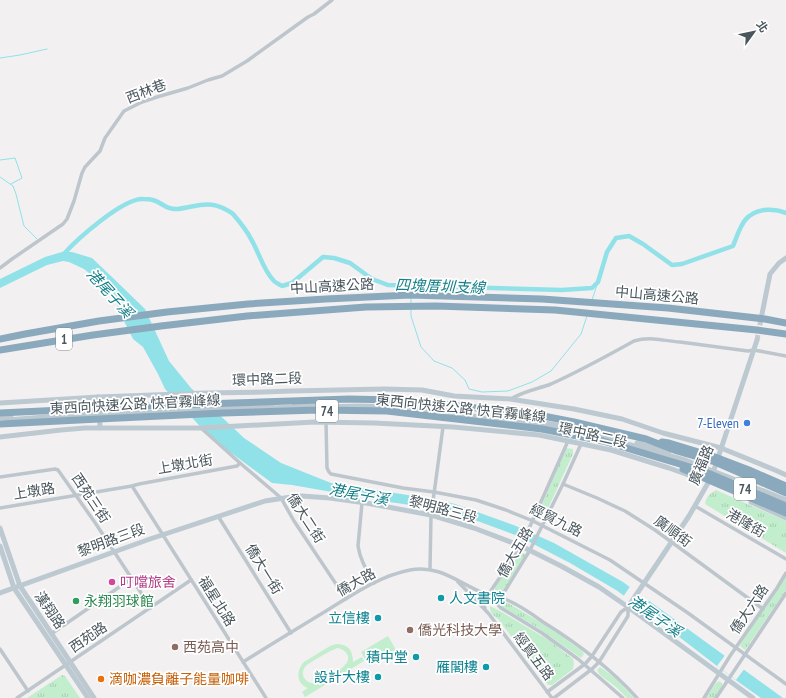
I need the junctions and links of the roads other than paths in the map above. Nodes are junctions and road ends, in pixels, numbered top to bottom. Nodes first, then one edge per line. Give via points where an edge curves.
1 (332, 0) edge
2 (786, 258) edge
3 (0, 268) edge
4 (761, 319) tunnel mouth
5 (786, 323) edge
6 (786, 334) edge
7 (0, 339) edge
8 (756, 340) tunnel mouth
9 (0, 350) edge
10 (754, 350) junction
11 (786, 356) edge
12 (98, 397) junction
13 (510, 400) junction
14 (0, 403) edge
15 (184, 410) junction
16 (99, 412) junction
17 (0, 413) edge
18 (0, 420) edge
19 (326, 422) junction
20 (0, 424) edge
21 (100, 427) junction
22 (443, 427) junction
23 (201, 428) junction
24 (0, 437) edge
25 (646, 439) junction
26 (568, 441) junction
27 (581, 444) junction
28 (721, 448) junction
29 (650, 455) junction
30 (240, 463) junction
31 (714, 469) junction
32 (786, 475) edge
33 (0, 477) edge
34 (708, 483) junction
35 (563, 484) junction
36 (132, 486) junction
37 (786, 486) edge
38 (434, 493) junction
39 (786, 493) edge
40 (76, 495) junction
41 (786, 497) edge
42 (281, 498) junction
43 (786, 500) edge
44 (362, 503) junction
45 (695, 506) junction
46 (786, 506) edge
47 (0, 508) edge
48 (786, 513) edge
49 (431, 515) junction
50 (218, 516) junction
51 (786, 518) edge
52 (533, 521) junction
53 (542, 526) junction
54 (0, 528) edge
55 (162, 535) junction
56 (671, 542) junction
57 (0, 546) edge
58 (521, 546) junction
59 (530, 550) junction
60 (114, 552) junction
61 (786, 559) edge
62 (430, 569) junction
63 (786, 573) edge
64 (450, 575) junction
65 (131, 579) junction
66 (191, 580) junction
67 (374, 583) junction
68 (643, 585) junction
69 (20, 586) junction
70 (14, 588) junction
71 (0, 593) edge
72 (482, 593) junction
73 (786, 593) edge
74 (488, 595) junction
75 (500, 598) junction
76 (346, 599) junction
77 (497, 604) junction
78 (628, 607) junction
79 (150, 608) junction
80 (763, 609) junction
81 (489, 614) junction
82 (291, 633) junction
83 (49, 635) junction
84 (736, 648) junction
85 (0, 649) edge
86 (745, 654) junction
87 (592, 656) junction
88 (243, 662) junction
89 (599, 662) junction
90 (68, 664) junction
91 (585, 664) junction
92 (592, 669) junction
93 (720, 673) junction
94 (729, 679) junction
95 (786, 684) edge
96 (28, 690) junction
97 (547, 692) junction
98 (17, 698) edge
99 (88, 698) edge
100 (94, 698) edge
101 (266, 698) edge
102 (553, 698) edge
103 (623, 698) edge
104 (637, 698) edge
105 (704, 698) edge
106 (716, 698) edge
107 (753, 698) edge

1 - 3 street, 西林巷 via 222,76 142,102 124,111 102,143 100,151 85,167 67,219
2 - 4 street via 770,274
5 - 7 highway, 中山高速公路 / 1 via 660,307 542,299 410,295 326,298 155,314 99,321
6 - 9 highway, 中山高速公路 / 1 via 555,310 436,306 366,307 247,316 161,326
8 - 10 street, 廣福路
10 - 11 street
10 - 13 street via 650,338 634,341 550,384 518,394
10 - 28 street, 廣福路
12 - 13 street, 環中路二段 via 384,389 422,390 454,396
12 - 14 street, 環中路二段
12 - 16 street
13 - 28 street, 環中路二段 via 622,419
15 - 16 street
15 - 31 street, 環中路二段 via 397,406 568,430
15 - 31 street, 環中路二段 via 350,403 404,405 488,414 589,431 673,453
16 - 18 street
16 - 21 street
17 - 25 highway, 東西向快速公路 快官霧峰線 / 74 via 350,399 395,400 538,415
19 - 22 street, 環中路二段
19 - 23 street, 環中路二段
19 - 38 street, 經貿九路 via 329,472
20 - 29 highway, 東西向快速公路 快官霧峰線 / 74 via 223,413 387,411 542,430 603,441
21 - 23 street, 環中路二段
21 - 24 street, 環中路二段
22 - 26 street, 環中路二段 via 539,435
22 - 38 street
23 - 30 street, 僑大二街
25 - 37 highway via 715,457
25 - 39 highway, 東西向快速公路 快官霧峰線 / 74 via 715,462
26 - 27 street, 環中路二段
26 - 52 street, 僑大五路
27 - 34 street, 環中路二段 via 611,450
27 - 35 street, 僑大五路
28 - 31 street, 廣福路
28 - 32 street, 環中路二段
29 - 46 highway, 東西向快速公路 快官霧峰線 / 74 via 703,471
29 - 48 highway
30 - 36 street, 上墩北街 via 237,466
30 - 42 street, 僑大二街
31 - 34 street, 廣福路
31 - 41 street, 環中路二段
31 - 43 street, 環中路二段
33 - 40 street, 西苑三街 via 55,469 60,472
34 - 45 street, 廣福路
34 - 51 street, 環中路二段
35 - 53 street, 僑大五路
35 - 56 street, 廣順街 via 625,511
36 - 40 street, 上墩路
36 - 55 street
38 - 49 street
38 - 52 street, 經貿九路 via 476,500
40 - 47 street, 上墩路
40 - 60 street, 西苑三街
42 - 44 street, 黎明路三段 via 302,496
42 - 50 street, 黎明路三段
42 - 76 street, 僑大二街
44 - 49 street, 黎明路三段
44 - 67 street via 358,546 360,558
45 - 56 street, 廣福路
45 - 61 street, 港隆街
49 - 58 street, 黎明路三段
49 - 62 street
50 - 55 street, 黎明路三段
50 - 82 street, 僑大一街
52 - 53 street, 經貿九路
52 - 58 street, 僑大五路
53 - 59 street, 僑大五路
53 - 68 street, 經貿九路 via 610,560
54 - 69 street, 漢翔路
55 - 60 street, 黎明路三段
55 - 66 street, 福星北路
56 - 68 street, 廣福路
56 - 80 street, 廣順街
57 - 70 street, 漢翔路
58 - 59 street, 黎明路三段
58 - 74 street, 僑大五路
59 - 75 street, 僑大五路
59 - 78 street, 黎明路三段
60 - 65 street, 西苑三街
60 - 69 street, 黎明路三段
62 - 64 street, 僑大路
62 - 67 street, 僑大路 via 411,570
63 - 80 street, 僑大六路
64 - 72 street, 僑大路
64 - 81 street, 經貿五路
65 - 79 street, 西苑三街
65 - 83 street
66 - 79 street, 西苑路
66 - 88 street, 福星北路
67 - 76 street, 僑大路
68 - 78 street, 廣福路
68 - 84 street, 經貿九路 via 688,613
69 - 70 street, 黎明路三段
69 - 83 street, 漢翔路
70 - 71 street, 黎明路三段
70 - 83 street, 漢翔路
72 - 74 street, 僑大路
72 - 81 street via 482,602
73 - 86 street, 僑大六路
74 - 75 street, 僑大路
74 - 77 street, 僑大路
75 - 77 street, 僑大五路
75 - 87 street, 僑大路 via 547,624
76 - 82 street, 僑大路
77 - 91 street, 僑大路
78 - 87 street via 621,613
78 - 89 street via 628,616
78 - 93 street, 黎明路三段
79 - 90 street, 西苑路
80 - 84 street, 僑大六路
81 - 97 street, 經貿五路
82 - 88 street, 僑大路
83 - 90 street, 漢翔路
84 - 86 street, 經貿九路
84 - 93 street, 僑大六路
85 - 96 street
86 - 94 street, 僑大六路
86 - 95 street, 經貿九路
87 - 89 street, 僑大路
87 - 91 street
88 - 101 street, 福星北路
89 - 92 street
89 - 104 street, 僑大路
90 - 96 street, 西苑路
90 - 99 street, 漢翔路
90 - 100 street, 漢翔路
91 - 92 street, 僑大路
91 - 97 street
92 - 102 street
92 - 103 street, 僑大路
93 - 94 street, 黎明路三段
93 - 105 street
94 - 106 street
94 - 107 street, 黎明路三段
96 - 98 street, 西苑路
97 - 102 street, 經貿五路

